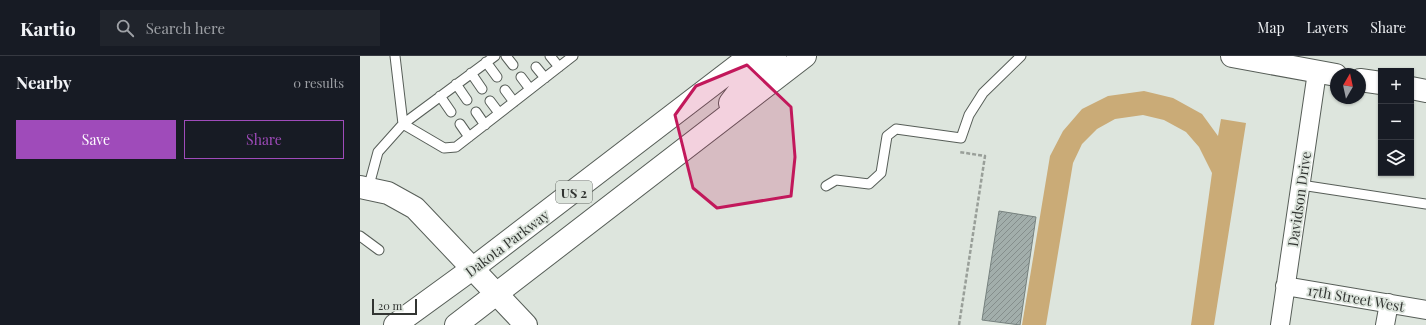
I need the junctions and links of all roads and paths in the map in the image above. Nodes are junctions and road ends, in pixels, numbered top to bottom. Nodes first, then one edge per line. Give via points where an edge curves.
1 (395, 56) edge
2 (494, 56) edge
3 (506, 56) edge
4 (550, 56) edge
5 (573, 56) edge
6 (750, 56) edge
7 (775, 56) edge
8 (805, 56) edge
9 (1021, 56) edge
10 (1232, 56) edge
11 (486, 62) junction
12 (513, 65) dead end
13 (536, 66) dead end
14 (558, 67) junction
15 (471, 73) junction
16 (1327, 74) edge
17 (497, 77) dead end
18 (521, 77) dead end
19 (545, 78) junction
20 (1366, 81) edge
21 (1378, 83) edge
22 (456, 84) junction
23 (482, 89) dead end
24 (530, 89) junction
25 (1414, 89) edge
26 (505, 90) dead end
27 (1426, 91) edge
28 (440, 96) junction
29 (467, 100) dead end
30 (490, 101) dead end
31 (514, 102) junction
32 (450, 112) dead end
33 (476, 112) dead end
34 (499, 113) junction
35 (403, 124) junction
36 (460, 124) dead end
37 (485, 125) junction
38 (713, 126) junction
39 (469, 137) junction
40 (959, 152) dead end
41 (1300, 185) junction
42 (826, 186) dead end
43 (364, 188) edge
44 (1426, 204) edge
45 (360, 236) edge
46 (379, 250) dead end
47 (472, 269) junction
48 (1286, 286) junction
49 (496, 294) junction
50 (1389, 303) junction
51 (1426, 310) edge
52 (395, 325) edge
53 (456, 325) edge
54 (526, 325) edge
55 (959, 325) edge
56 (1280, 325) edge
57 (1385, 325) edge

1 - 35 lane
2 - 11 lane
3 - 12 lane
4 - 14 lane
5 - 14 lane
6 - 47 main road, Dakota Parkway / US 2
7 - 38 main road via 752,74
8 - 38 main road, US 2
9 - 42 lane via 983,93 969,115 961,138 896,129 887,136 881,174 869,184 836,180
10 - 16 main road
11 - 15 lane
11 - 17 lane
13 - 19 lane
14 - 19 lane
15 - 22 lane
15 - 23 lane
16 - 41 street, Davidson Drive
18 - 24 lane
19 - 24 lane
20 - 21 main road
22 - 28 lane
22 - 29 lane
24 - 31 lane
25 - 27 main road
26 - 31 lane
28 - 32 lane
28 - 35 lane
30 - 34 lane
31 - 34 lane
33 - 37 lane
34 - 37 lane
35 - 39 lane via 444,148 456,147
35 - 43 lane via 378,152
36 - 39 lane
37 - 39 lane
38 - 49 main road, US 2
40 - 55 path via 985,156
41 - 44 lane
41 - 48 street, Davidson Drive
43 - 47 main road via 388,193 415,208
45 - 46 lane
47 - 49 main road
47 - 52 main road, Dakota Parkway / US 2
48 - 50 street, 17th Street West
48 - 56 street, Davidson Drive
49 - 53 main road, US 2
49 - 54 main road
50 - 51 street, 17th Street West
50 - 57 street

